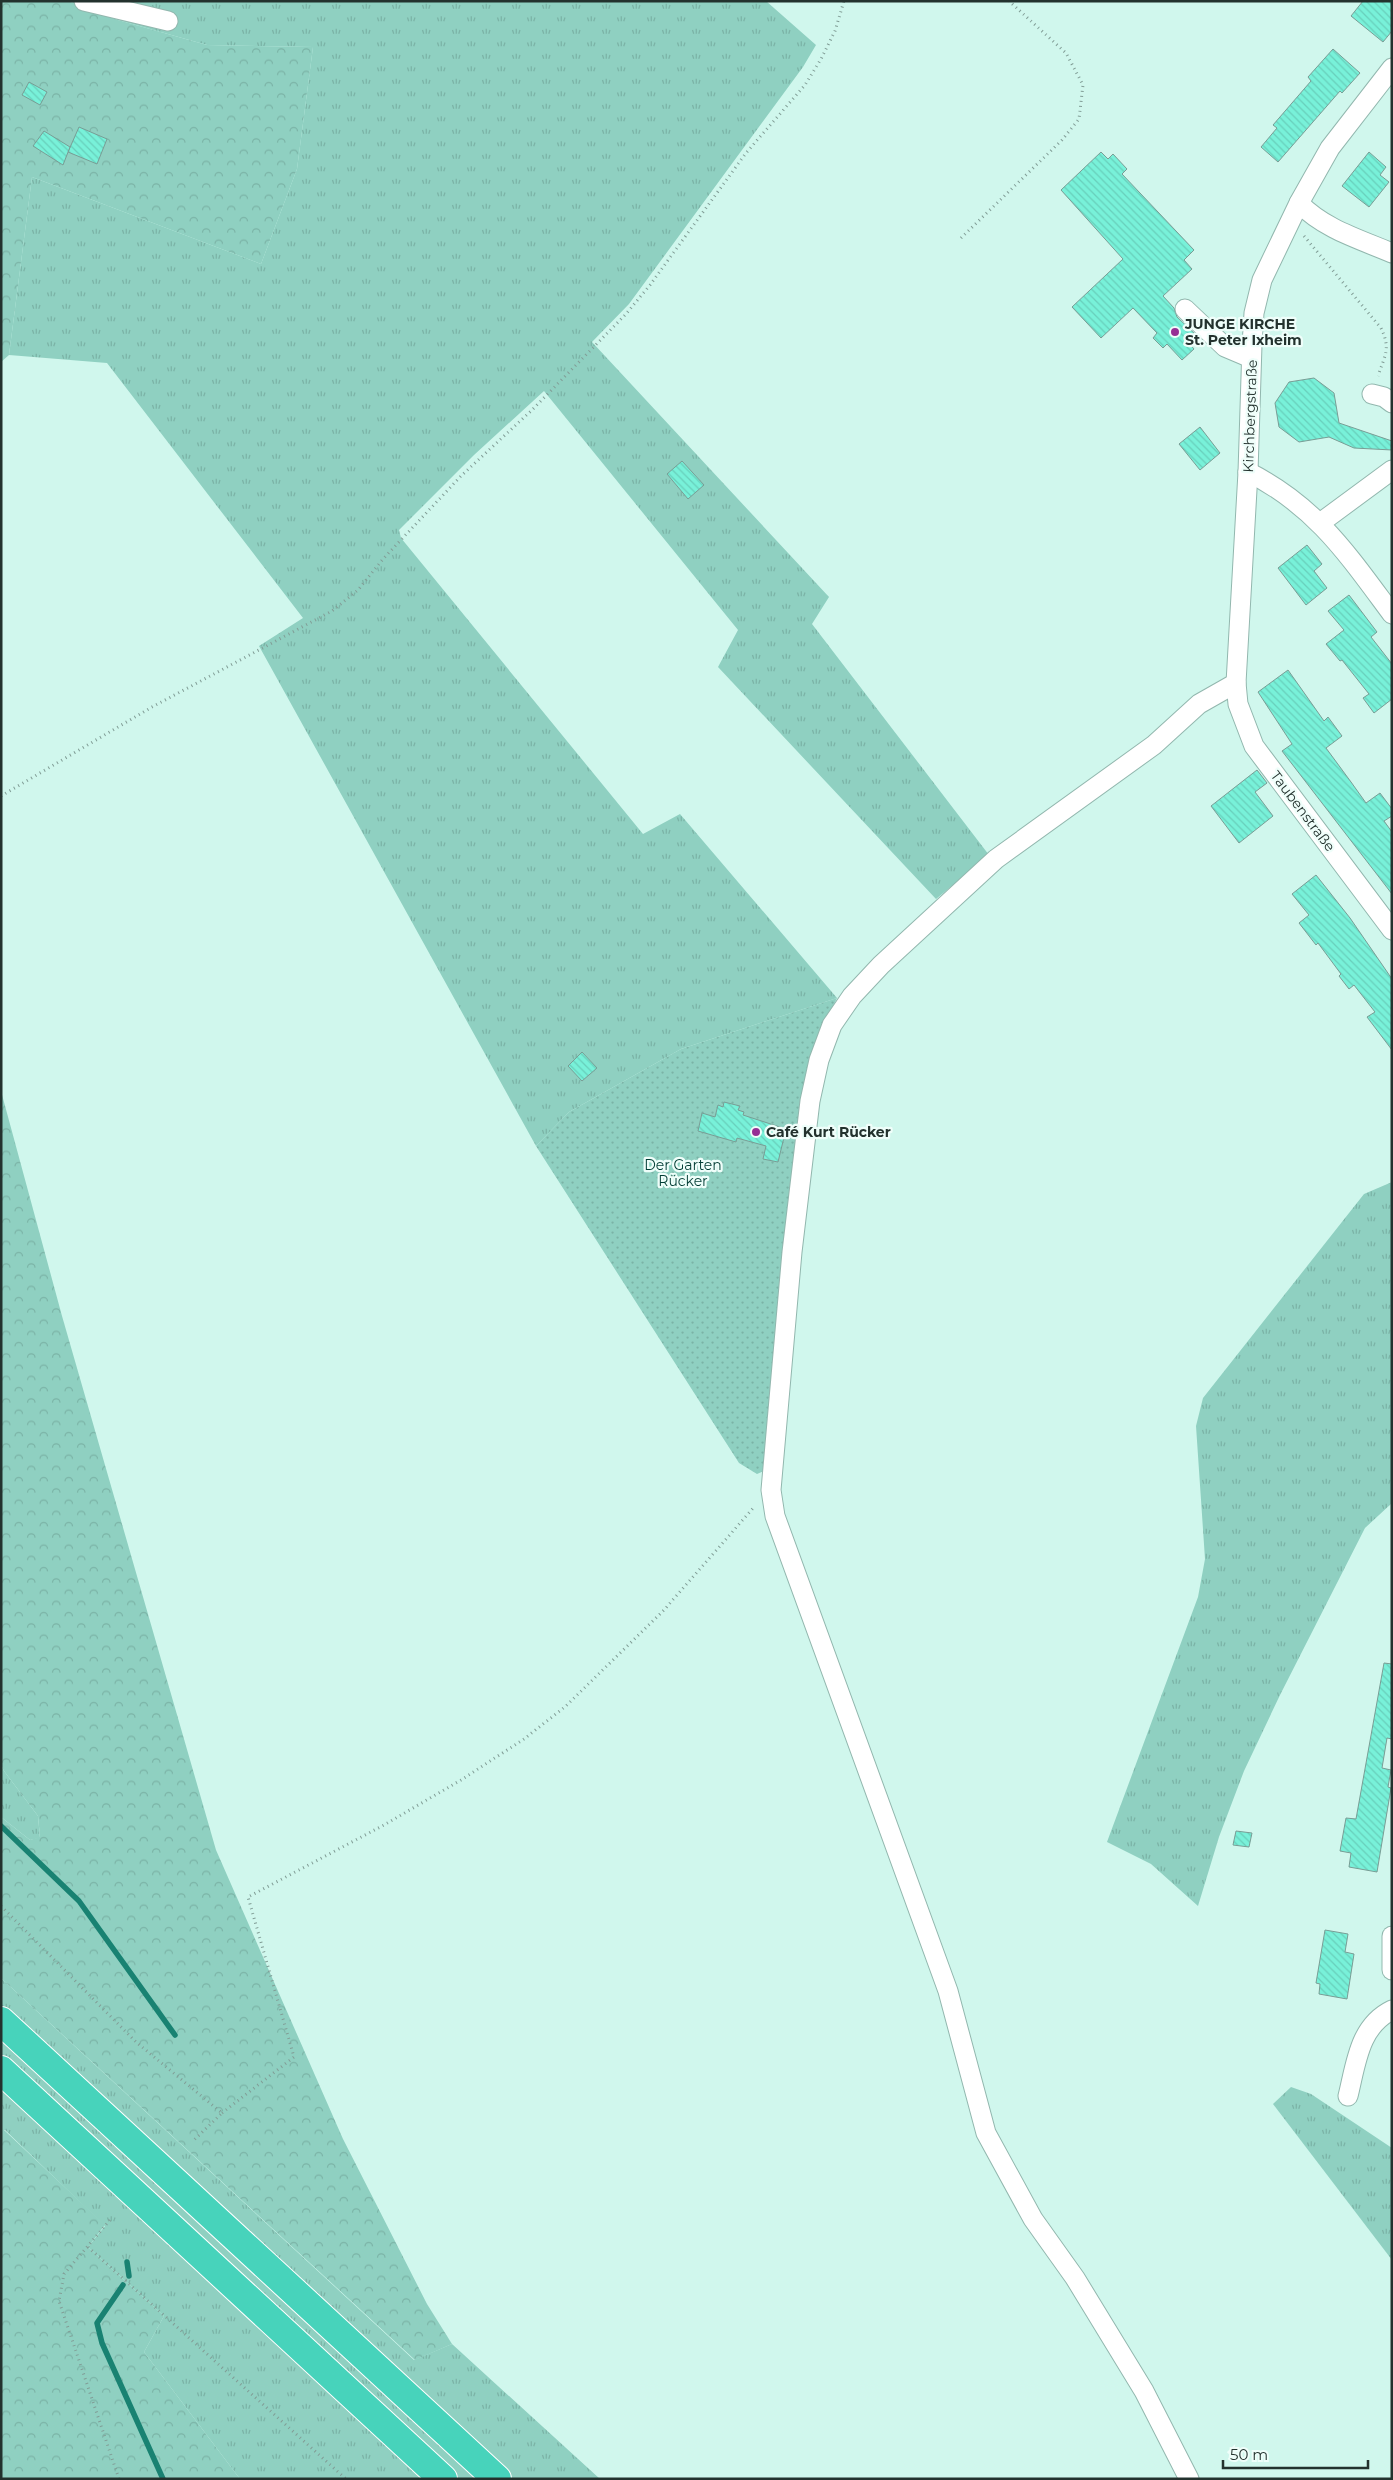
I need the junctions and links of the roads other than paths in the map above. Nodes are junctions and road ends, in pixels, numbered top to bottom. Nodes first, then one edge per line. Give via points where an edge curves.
1 (84, 1) edge
2 (168, 21) dead end
3 (1392, 68) edge
4 (1295, 212) junction
5 (1392, 253) edge
6 (1186, 309) dead end
7 (1252, 358) junction
8 (1372, 394) road end
9 (1392, 403) edge
10 (1392, 470) edge
11 (1248, 472) junction
12 (1320, 523) junction
13 (1392, 614) edge
14 (1236, 683) junction
15 (1392, 930) edge
16 (1392, 1936) edge
17 (1392, 1970) edge
18 (1392, 2010) edge
19 (1, 2021) edge
20 (1, 2070) edge
21 (1348, 2096) dead end
22 (443, 2479) edge
23 (497, 2479) edge
24 (1189, 2479) edge

1 - 2 street
3 - 4 street, Kirchbergstraße via 1330,148
4 - 5 street via 1310,215
4 - 7 street, Kirchbergstraße via 1262,280 1254,313
6 - 7 street via 1225,347
7 - 11 street, Kirchbergstraße
8 - 9 street
10 - 12 street
11 - 12 street via 1276,486
11 - 14 street, Kirchbergstraße
12 - 13 street via 1340,544
14 - 15 street, Taubenstraße via 1238,704 1254,746
14 - 24 street via 1199,704 1154,745 996,859 881,965 852,996 832,1025 819,1060 810,1101 792,1252 771,1490 775,1516 948,1991 986,2133 1034,2218 1075,2278 1144,2392
16 - 17 street
18 - 21 street via 1375,2020 1368,2029
19 - 23 highway
20 - 22 highway

